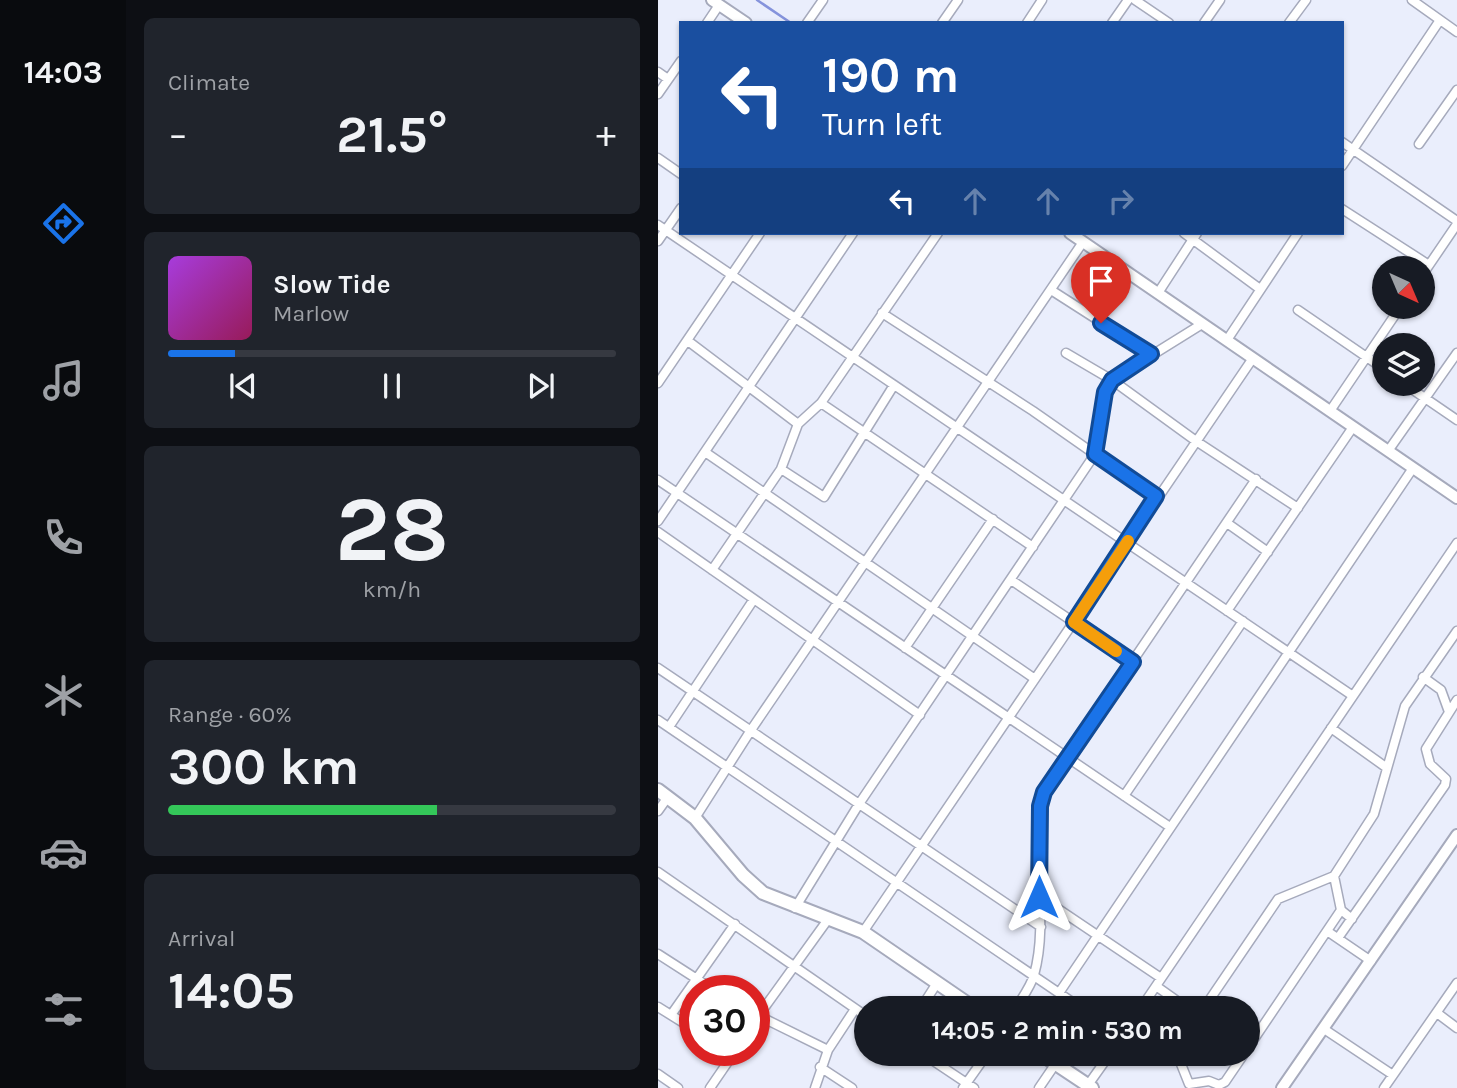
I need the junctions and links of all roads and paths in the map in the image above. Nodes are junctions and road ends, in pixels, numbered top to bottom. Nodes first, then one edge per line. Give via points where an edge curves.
1 (823, 0) edge
2 (958, 0) edge
3 (1042, 0) edge
4 (1128, 0) edge
5 (1135, 0) edge
6 (1220, 0) edge
7 (1306, 0) edge
8 (1412, 0) edge
9 (716, 2) edge
10 (1440, 20) junction
11 (708, 21) edge
12 (743, 21) edge
13 (808, 21) edge
14 (943, 21) edge
15 (1028, 21) edge
16 (1113, 21) edge
17 (1165, 21) edge
18 (1205, 21) edge
19 (1290, 21) edge
20 (1457, 32) edge
21 (679, 64) edge
22 (658, 72) edge
23 (668, 79) junction
24 (1457, 90) edge
25 (658, 94) edge
26 (1344, 143) edge
27 (1419, 144) dead end
28 (1353, 150) junction
29 (658, 159) edge
30 (1344, 163) edge
31 (679, 173) edge
32 (679, 210) edge
33 (1344, 210) edge
34 (1457, 223) edge
35 (662, 227) edge
36 (759, 235) edge
37 (852, 235) edge
38 (937, 235) edge
39 (1073, 235) edge
40 (1297, 235) edge
41 (1195, 236) edge
42 (658, 241) edge
43 (1083, 242) junction
44 (1415, 256) edge
45 (1435, 256) edge
46 (731, 275) junction
47 (1261, 289) junction
48 (1051, 290) junction
49 (1158, 293) junction
50 (1298, 310) dead end
51 (882, 313) junction
52 (795, 318) junction
53 (1392, 319) edge
54 (1202, 324) junction
55 (1227, 340) junction
56 (688, 341) junction
57 (1066, 353) dead end
58 (1457, 353) edge
59 (1151, 354) junction
60 (1367, 356) junction
61 (853, 357) junction
62 (1252, 358) junction
63 (1372, 360) edge
64 (1112, 380) junction
65 (989, 382) junction
66 (658, 383) edge
67 (894, 384) junction
68 (750, 388) junction
69 (1422, 396) edge
70 (1427, 399) junction
71 (821, 403) junction
72 (1330, 411) junction
73 (1457, 419) edge
74 (798, 424) junction
75 (1353, 427) junction
76 (957, 428) junction
77 (866, 432) junction
78 (1196, 441) junction
79 (1388, 451) junction
80 (705, 452) junction
81 (1095, 454) junction
82 (1413, 468) junction
83 (781, 470) junction
84 (926, 474) junction
85 (1256, 479) junction
86 (658, 480) edge
87 (677, 493) junction
88 (765, 494) junction
89 (1156, 496) junction
90 (1457, 498) edge
91 (1065, 500) junction
92 (1298, 508) junction
93 (993, 519) junction
94 (658, 521) edge
95 (1227, 523) junction
96 (658, 532) edge
97 (737, 534) junction
98 (1127, 543) junction
99 (1457, 543) edge
100 (1033, 547) junction
101 (1268, 552) junction
102 (866, 563) junction
103 (712, 570) junction
104 (1012, 580) junction
105 (1186, 583) junction
106 (754, 599) junction
107 (839, 603) junction
108 (933, 608) junction
109 (1227, 611) junction
110 (1243, 621) junction
111 (1074, 622) junction
112 (1457, 631) edge
113 (974, 636) junction
114 (816, 639) junction
115 (905, 648) junction
116 (1289, 652) junction
117 (1133, 662) junction
118 (658, 668) edge
119 (947, 676) junction
120 (1423, 677) junction
121 (1035, 679) junction
122 (691, 691) junction
123 (1353, 696) junction
124 (1457, 701) edge
125 (1449, 712) junction
126 (920, 715) junction
127 (1009, 718) junction
128 (658, 720) edge
129 (669, 727) junction
130 (1331, 728) junction
131 (751, 730) junction
132 (1068, 758) junction
133 (728, 767) junction
134 (1387, 768) junction
135 (663, 794) edge
136 (1124, 796) junction
137 (859, 804) junction
138 (658, 811) edge
139 (695, 818) junction
140 (1170, 827) junction
141 (1457, 835) edge
142 (836, 841) junction
143 (921, 845) junction
144 (658, 872) edge
145 (1334, 876) junction
146 (897, 883) junction
147 (1039, 897) junction
148 (796, 908) junction
149 (1341, 910) junction
150 (829, 918) junction
151 (1352, 919) junction
152 (736, 924) junction
153 (1041, 927) junction
154 (1327, 930) junction
155 (863, 933) junction
156 (1097, 935) junction
157 (1338, 938) junction
158 (658, 954) edge
159 (1371, 961) junction
160 (793, 966) junction
161 (689, 975) edge
162 (700, 975) edge
163 (1034, 976) junction
164 (1158, 982) junction
165 (937, 983) junction
166 (1457, 983) edge
167 (1059, 993) junction
168 (929, 996) edge
169 (956, 996) edge
170 (1023, 996) edge
171 (1063, 996) edge
172 (1149, 996) edge
173 (1174, 996) edge
174 (1213, 996) edge
175 (770, 998) edge
176 (679, 1004) edge
177 (658, 1007) edge
178 (854, 1008) edge
179 (854, 1010) edge
180 (1437, 1013) junction
181 (671, 1015) junction
182 (679, 1020) edge
183 (770, 1023) edge
184 (1457, 1028) edge
185 (1324, 1029) junction
186 (1260, 1030) edge
187 (828, 1049) junction
188 (723, 1066) edge
189 (940, 1066) edge
190 (980, 1066) edge
191 (1054, 1066) edge
192 (1060, 1066) edge
193 (1103, 1066) edge
194 (1182, 1066) edge
195 (1236, 1066) edge
196 (820, 1067) junction
197 (658, 1074) edge
198 (1393, 1075) junction
199 (968, 1086) edge
200 (1090, 1087) edge
201 (678, 1088) edge
202 (710, 1088) edge
203 (815, 1088) edge
204 (852, 1088) edge
205 (1039, 1088) edge
206 (1282, 1088) edge
207 (1384, 1088) edge

1 - 13 street
2 - 14 street
3 - 15 street
4 - 16 street
5 - 17 street
6 - 18 street
7 - 19 street
8 - 10 street
9 - 11 street
9 - 12 street
10 - 20 street
10 - 28 street
21 - 23 street
22 - 23 street
23 - 25 street
24 - 27 street
26 - 28 street
28 - 30 street
28 - 34 street
29 - 31 street
32 - 35 street
33 - 44 street
34 - 45 street
35 - 42 street
35 - 46 street
36 - 46 street
37 - 52 street
38 - 51 street
39 - 43 street
40 - 47 street
41 - 47 street
41 - 49 street
43 - 48 street
43 - 49 street
46 - 52 street
46 - 56 street
47 - 55 street
48 - 59 street
48 - 65 street
49 - 54 street
50 - 60 street
51 - 61 street
51 - 65 street
52 - 61 street
52 - 68 street
53 - 60 street
54 - 55 street
54 - 59 street
55 - 62 street
56 - 66 street
56 - 68 street
57 - 64 street
58 - 70 street
59 - 64 street
60 - 63 street
60 - 72 street
61 - 67 street
61 - 71 street
62 - 72 street
62 - 78 street
64 - 78 street
64 - 81 street via 1101,408
65 - 76 street
65 - 81 street
67 - 76 street
67 - 77 street
68 - 74 street
68 - 80 street
69 - 70 street
70 - 73 street
70 - 79 street
71 - 74 street
71 - 77 street
72 - 75 street
74 - 83 street
75 - 79 street
75 - 92 street
76 - 84 street
76 - 91 street
77 - 83 street via 824,497
77 - 84 street
78 - 85 street
78 - 89 street
79 - 82 street
80 - 87 street
80 - 88 street
81 - 89 street
81 - 91 street
82 - 90 street
82 - 116 street
83 - 88 street
84 - 93 street
84 - 102 street
85 - 92 street
85 - 95 street
86 - 87 street
87 - 94 street
87 - 97 street
88 - 97 street
88 - 102 street
89 - 98 street
91 - 98 street
91 - 100 street
92 - 101 street
93 - 100 street
93 - 108 street
95 - 101 street
95 - 105 street
96 - 103 street
97 - 103 street
97 - 107 street
98 - 105 street
98 - 111 street
99 - 123 street
100 - 104 street
101 - 109 street
102 - 107 street
102 - 108 street
103 - 106 street
104 - 111 street
104 - 113 street
105 - 109 street
105 - 117 street
106 - 114 street
106 - 122 street
107 - 114 street
107 - 115 street
108 - 113 street
108 - 115 street
109 - 110 street
110 - 116 street
110 - 136 street
111 - 117 street
111 - 121 street
112 - 120 street
113 - 119 street
113 - 121 street
114 - 126 street
114 - 131 street
115 - 119 street
116 - 123 street
116 - 140 street
117 - 132 street
118 - 122 street
119 - 126 street
119 - 127 street
120 - 125 street via 1441,690
120 - 134 street via 1401,715
121 - 127 street
122 - 129 street
122 - 131 street
123 - 130 street
124 - 125 street
125 - 151 street via 1426,749 1430,764 1446,779 1445,785
126 - 137 street
127 - 132 street
127 - 143 street
128 - 129 street
129 - 133 street
130 - 134 street
130 - 164 street
131 - 133 street
131 - 137 street
132 - 136 street
132 - 147 street via 1044,792 1040,806
133 - 139 street
133 - 142 street
134 - 145 street via 1374,814
135 - 138 street
135 - 139 main road
136 - 140 street
137 - 142 street
137 - 143 street
139 - 148 main road via 763,893
140 - 156 street
141 - 159 street
142 - 146 street
142 - 148 street
143 - 146 street
143 - 153 street
144 - 152 street
145 - 149 street
145 - 174 street via 1278,899
146 - 155 street
146 - 163 street
147 - 153 street
147 - 156 street
148 - 150 main road
149 - 151 street
149 - 154 street
150 - 155 main road
150 - 160 street
151 - 157 street
152 - 160 street
152 - 162 street
153 - 163 street
154 - 157 street
154 - 186 street
155 - 165 main road
156 - 164 street
156 - 167 street
157 - 159 street
158 - 161 street
159 - 185 street
160 - 175 street
160 - 178 street
163 - 167 street
163 - 170 street
164 - 172 street
164 - 173 street
165 - 168 street
165 - 169 main road
166 - 180 street
167 - 171 street
176 - 181 street
177 - 181 street
179 - 187 street
180 - 184 street
180 - 198 street
181 - 182 street
183 - 187 street
185 - 198 street
185 - 206 street
187 - 196 street
188 - 202 street
189 - 199 street
190 - 199 street
191 - 205 street
192 - 200 main road
193 - 200 street
194 - 195 street via 1189,1084 1209,1081 1219,1085
196 - 203 street
196 - 204 street
197 - 201 street
198 - 207 street

